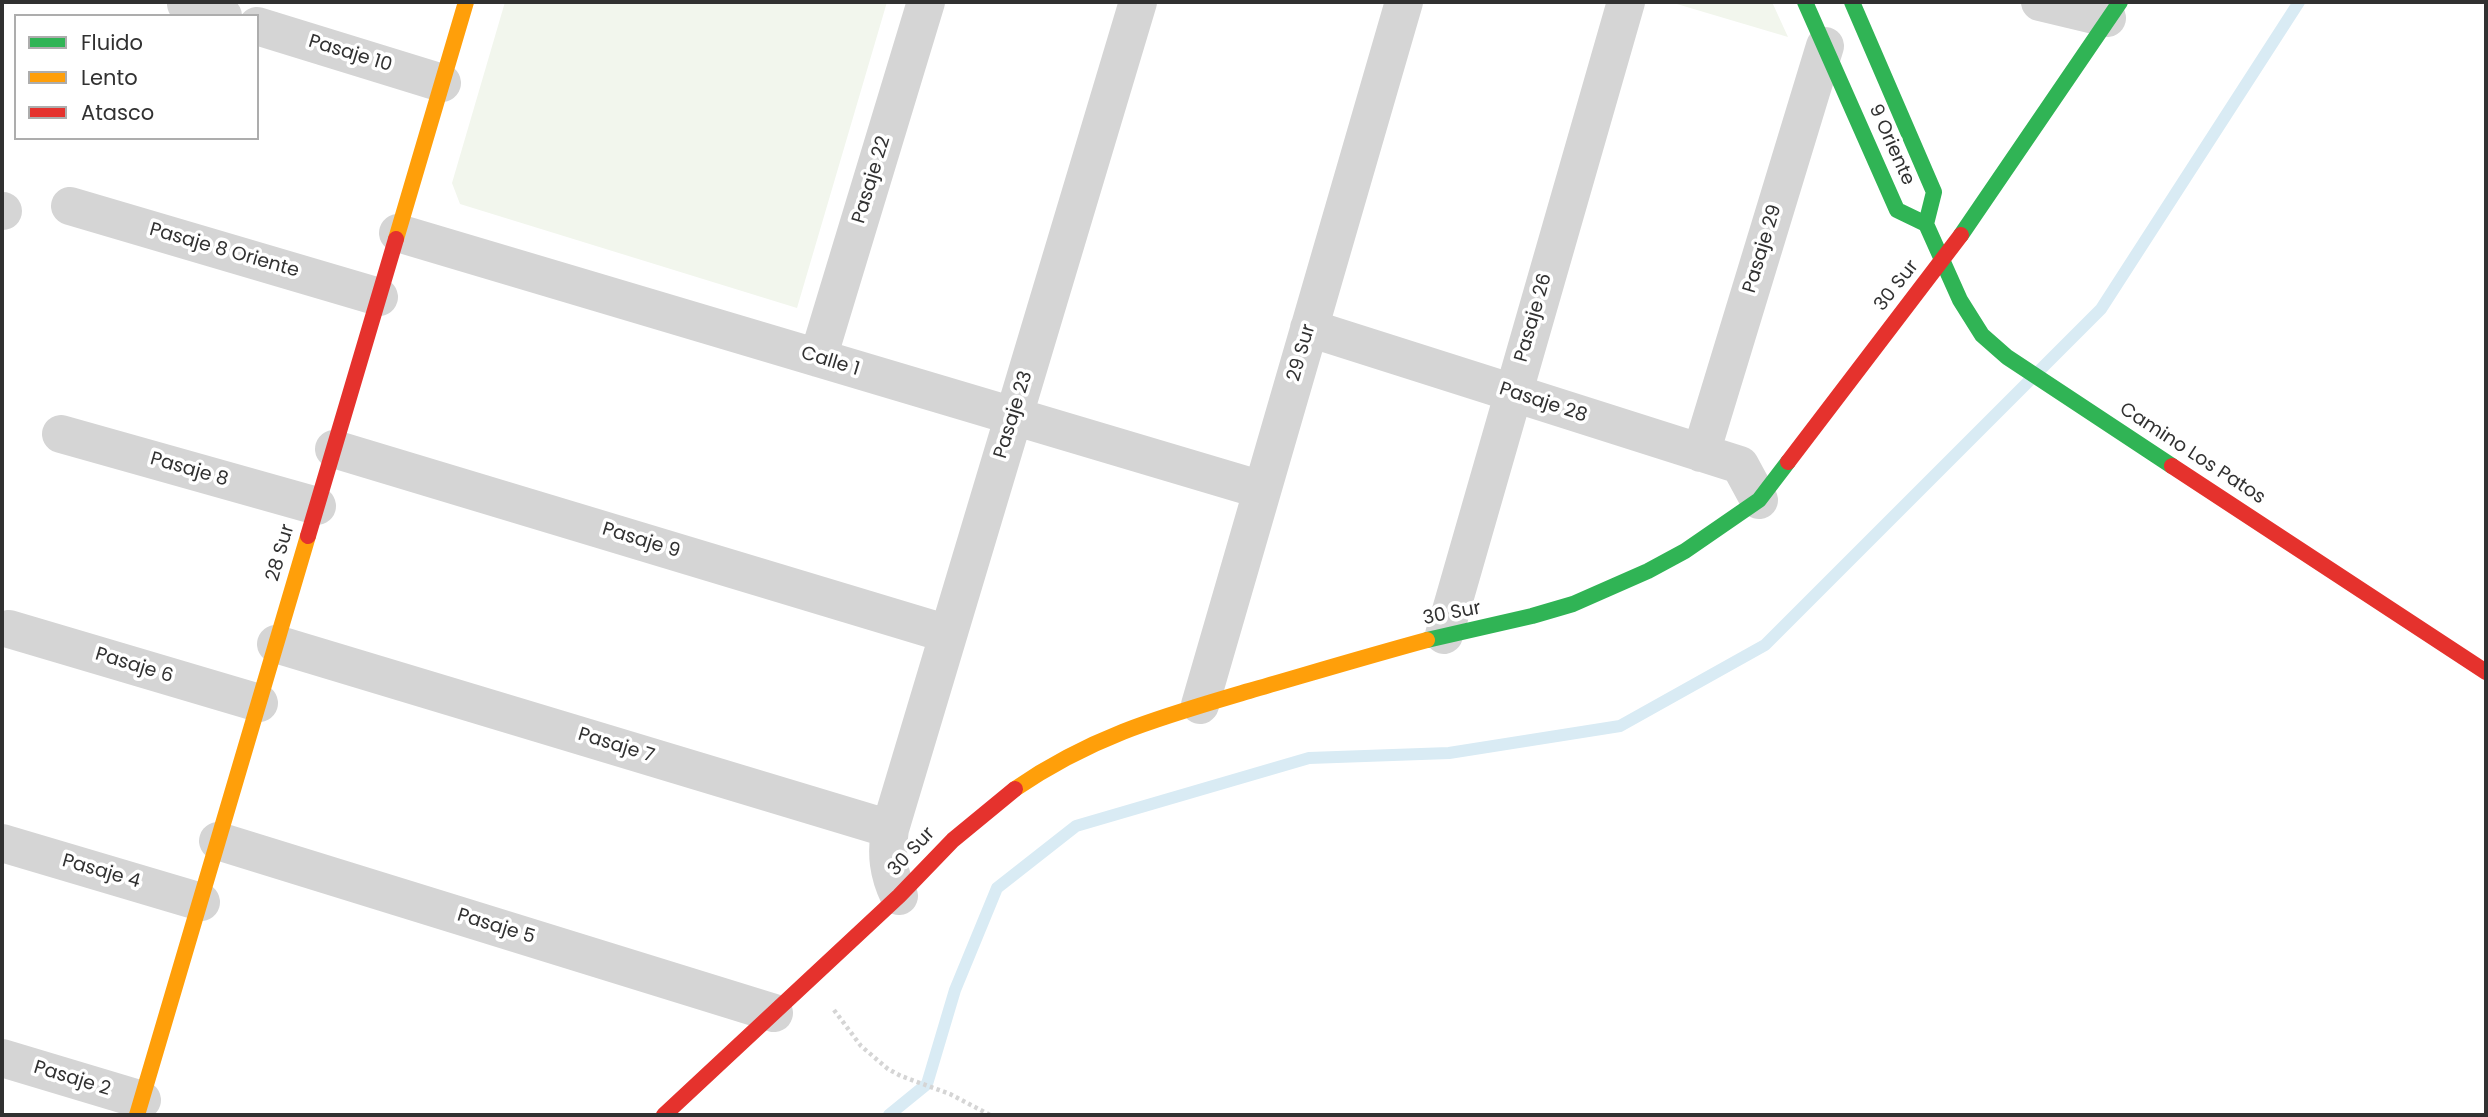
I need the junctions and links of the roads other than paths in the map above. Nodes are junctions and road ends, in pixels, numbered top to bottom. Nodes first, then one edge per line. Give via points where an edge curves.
1 (466, 2) edge
2 (926, 2) edge
3 (1138, 2) edge
4 (1404, 2) edge
5 (1626, 2) edge
6 (1805, 2) edge
7 (1852, 2) edge
8 (2040, 2) edge
9 (186, 4) dead end
10 (2114, 10) edge
11 (217, 14) edge
12 (259, 27) edge
13 (1825, 46) junction
14 (442, 83) junction
15 (70, 206) dead end
16 (1926, 224) junction
17 (398, 233) junction
18 (1942, 262) junction
19 (379, 297) junction
20 (1309, 328) junction
21 (818, 358) junction
22 (1512, 393) junction
23 (1013, 417) junction
24 (61, 434) dead end
25 (334, 449) junction
26 (1701, 453) junction
27 (1262, 490) junction
28 (1759, 500) junction
29 (317, 506) junction
30 (9, 629) dead end
31 (948, 634) junction
32 (1444, 635) junction
33 (276, 644) junction
34 (2486, 672) edge
35 (259, 703) junction
36 (1200, 705) junction
37 (890, 828) junction
38 (218, 841) junction
39 (2, 843) edge
40 (899, 896) junction
41 (201, 902) junction
42 (774, 1013) junction
43 (2, 1058) edge
44 (139, 1108) edge
45 (664, 1115) edge

1 - 14 street, 28 Sur
2 - 21 street, Pasaje 22
3 - 23 street, Pasaje 23
4 - 20 street, 29 Sur
5 - 22 street, Pasaje 26
6 - 13 street, 9 Oriente
7 - 16 street, 9 Oriente via 1934,192
8 - 10 street
9 - 11 street
10 - 18 street, 30 Sur
12 - 14 street, Pasaje 10
13 - 16 street, 9 Oriente via 1897,210
13 - 26 street, Pasaje 29
14 - 17 street, 28 Sur
15 - 19 street, Pasaje 8 Oriente
16 - 18 street, Camino Los Patos
17 - 19 street, 28 Sur
17 - 21 street, Calle 1
18 - 28 street, 30 Sur
18 - 34 street, Camino Los Patos via 1982,335 2007,357
19 - 25 street, 28 Sur
20 - 22 street, Pasaje 28
20 - 27 street, 29 Sur
21 - 23 street, Calle 1
22 - 26 street, Pasaje 28
22 - 32 street, Pasaje 26
23 - 27 street, Calle 1
23 - 31 street, Pasaje 23
24 - 29 street, Pasaje 8
25 - 29 street, 28 Sur
25 - 31 street, Pasaje 9
26 - 28 street, Pasaje 28 via 1740,465
27 - 36 street, 29 Sur
28 - 32 street, 30 Sur via 1679,556 1602,594 1543,615
29 - 33 street, 28 Sur
30 - 35 street, Pasaje 6
31 - 37 street, Pasaje 23
32 - 36 street, 30 Sur
33 - 35 street, 28 Sur
33 - 37 street, Pasaje 7
35 - 38 street, 28 Sur
36 - 40 street, 30 Sur via 1103,738 1025,781 973,820
37 - 40 street via 887,862
38 - 41 street, 28 Sur
38 - 42 street, Pasaje 5
39 - 41 street, Pasaje 4
40 - 42 street, 30 Sur
41 - 44 street, 28 Sur
42 - 45 street, 30 Sur
43 - 44 street, Pasaje 2

